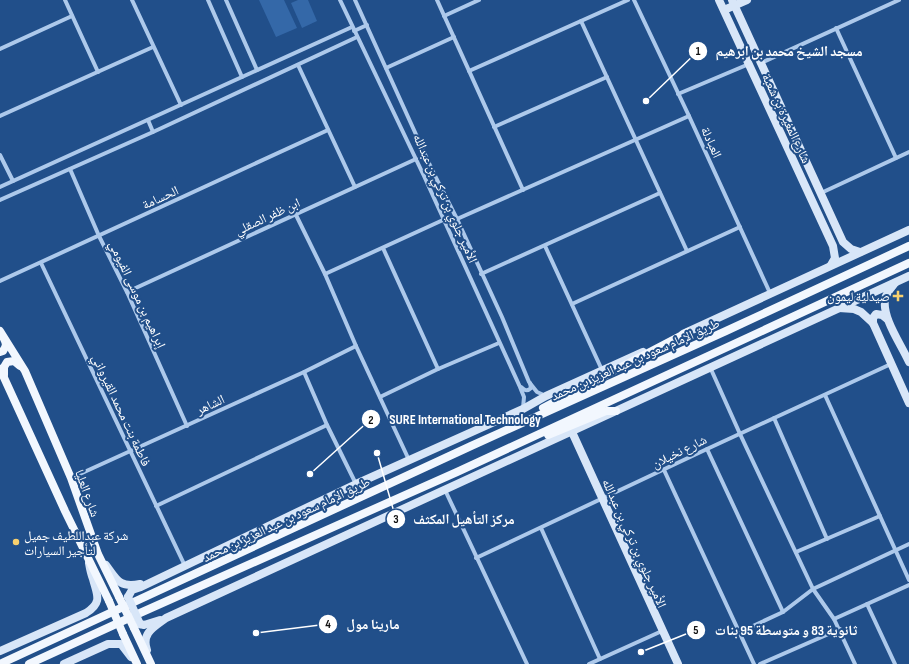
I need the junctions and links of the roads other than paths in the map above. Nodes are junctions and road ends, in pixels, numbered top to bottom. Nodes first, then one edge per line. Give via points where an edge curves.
1 (65, 0) edge
2 (132, 0) edge
3 (208, 0) edge
4 (226, 0) edge
5 (340, 0) edge
6 (355, 0) edge
7 (437, 0) edge
8 (479, 0) edge
9 (628, 0) edge
10 (634, 0) edge
11 (719, 0) edge
12 (747, 0) edge
13 (899, 0) edge
14 (733, 3) edge
15 (724, 10) junction
16 (72, 16) junction
17 (444, 16) junction
18 (581, 21) junction
19 (366, 25) junction
20 (836, 28) junction
21 (353, 29) junction
22 (357, 37) junction
23 (454, 37) junction
24 (153, 47) junction
25 (0, 49) edge
26 (761, 63) junction
27 (749, 64) junction
28 (298, 65) junction
29 (386, 68) junction
30 (257, 70) junction
31 (469, 71) junction
32 (98, 72) junction
33 (242, 77) junction
34 (607, 77) junction
35 (678, 94) junction
36 (181, 105) junction
37 (0, 116) edge
38 (689, 116) junction
39 (148, 120) junction
40 (494, 128) junction
41 (328, 130) junction
42 (153, 132) junction
43 (635, 139) junction
44 (909, 152) edge
45 (0, 155) edge
46 (896, 158) junction
47 (416, 159) junction
48 (70, 170) junction
49 (433, 172) junction
50 (424, 176) junction
51 (437, 180) junction
52 (13, 181) junction
53 (428, 184) junction
54 (0, 187) edge
55 (355, 187) junction
56 (523, 190) junction
57 (660, 194) junction
58 (821, 194) junction
59 (0, 200) edge
60 (296, 215) junction
61 (457, 219) junction
62 (443, 220) junction
63 (740, 227) junction
64 (909, 230) edge
65 (99, 236) junction
66 (843, 242) junction
67 (545, 246) junction
68 (833, 246) junction
69 (909, 246) edge
70 (383, 248) junction
71 (687, 251) junction
72 (860, 252) junction
73 (42, 263) junction
74 (909, 263) edge
75 (831, 265) junction
76 (325, 274) junction
77 (481, 274) junction
78 (909, 276) edge
79 (0, 281) edge
80 (897, 281) junction
81 (127, 292) junction
82 (770, 293) junction
83 (572, 304) junction
84 (838, 308) junction
85 (887, 319) junction
86 (873, 323) junction
87 (0, 331) edge
88 (688, 332) junction
89 (499, 343) junction
90 (356, 346) junction
91 (0, 352) edge
92 (908, 358) edge
93 (891, 364) junction
94 (710, 367) junction
95 (438, 369) junction
96 (0, 370) edge
97 (602, 370) junction
98 (25, 371) junction
99 (304, 372) junction
100 (5, 378) junction
101 (529, 382) junction
102 (520, 387) junction
103 (825, 395) junction
104 (546, 396) junction
105 (380, 397) junction
106 (909, 403) edge
107 (523, 408) junction
108 (616, 411) junction
109 (774, 418) junction
110 (187, 426) junction
111 (327, 426) junction
112 (572, 432) junction
113 (740, 434) junction
114 (522, 442) junction
115 (471, 446) junction
116 (707, 449) junction
117 (130, 451) junction
118 (409, 460) junction
119 (664, 470) junction
120 (71, 478) junction
121 (356, 484) junction
122 (444, 489) junction
123 (603, 499) junction
124 (156, 506) junction
125 (880, 516) junction
126 (540, 528) junction
127 (827, 539) junction
128 (909, 544) edge
129 (896, 550) junction
130 (796, 552) junction
131 (98, 554) junction
132 (88, 557) junction
133 (476, 558) junction
134 (185, 566) junction
135 (909, 580) edge
136 (153, 582) junction
137 (909, 585) edge
138 (813, 589) junction
139 (867, 604) junction
140 (783, 612) junction
141 (166, 618) junction
142 (834, 619) junction
143 (137, 626) junction
144 (840, 629) junction
145 (662, 631) junction
146 (740, 632) junction
147 (0, 651) edge
148 (600, 659) junction
149 (0, 664) edge
150 (30, 664) edge
151 (64, 664) edge
152 (136, 664) edge
153 (152, 664) edge
154 (527, 664) edge
155 (589, 664) edge
156 (678, 664) edge
157 (754, 664) edge
158 (760, 664) edge
159 (854, 664) edge
160 (895, 664) edge

1 - 16 street
2 - 24 street
3 - 33 street
4 - 30 street
5 - 21 street, الأمير جلوي بن تركي بن عبدالله
6 - 19 street, الأمير جلوي بن تركي بن عبدالله
7 - 17 street
8 - 17 street
9 - 18 street
10 - 35 street, العبادلة
11 - 15 street, شارع المغيرة بن شعبة
12 - 14 street
13 - 20 street
14 - 15 street
14 - 26 street
15 - 27 street, شارع المغيرة بن شعبة
16 - 25 street
16 - 32 street
17 - 23 street
18 - 31 street
18 - 34 street
19 - 21 street
19 - 29 street, الأمير جلوي بن تركي بن عبدالله
20 - 26 street
20 - 46 street
21 - 22 street, الأمير جلوي بن تركي بن عبدالله
21 - 30 street
22 - 28 street
22 - 47 street, الأمير جلوي بن تركي بن عبدالله
23 - 29 street
23 - 31 street
24 - 32 street
24 - 36 street
26 - 58 street
27 - 35 street
27 - 68 street, شارع المغيرة بن شعبة
28 - 41 street
28 - 42 street
29 - 49 street, الأمير جلوي بن تركي بن عبدالله
30 - 33 street
31 - 40 street
32 - 37 street
33 - 36 street
34 - 40 street
34 - 43 street
35 - 38 street, العبادلة
36 - 39 street
38 - 43 street
38 - 63 street, العبادلة
39 - 42 street
39 - 52 street
40 - 56 street
41 - 55 street
41 - 65 street, الحسامة
42 - 48 street
43 - 56 street
43 - 57 street
44 - 46 street
45 - 52 street
46 - 58 street
47 - 50 street, الأمير جلوي بن تركي بن عبدالله
47 - 55 street, ابن ظفر الصقلي
48 - 59 street
48 - 65 street, إبراهيم بن موسى الفيومي
49 - 50 street
49 - 51 street, الأمير جلوي بن تركي بن عبدالله
50 - 53 street, الأمير جلوي بن تركي بن عبدالله
51 - 53 street
51 - 61 street, الأمير جلوي بن تركي بن عبدالله
52 - 54 street
53 - 62 street, الأمير جلوي بن تركي بن عبدالله
55 - 60 street, ابن ظفر الصقلي
56 - 61 street
57 - 67 street
57 - 71 street
58 - 66 street
60 - 76 street
60 - 81 street, ابن ظفر الصقلي
61 - 77 street, الأمير جلوي بن تركي بن عبدالله
62 - 70 street
62 - 89 street, الأمير جلوي بن تركي بن عبدالله
63 - 71 street
63 - 82 street, العبادلة
64 - 72 street
65 - 73 street, الحسامة
65 - 81 street, إبراهيم بن موسى الفيومي
66 - 68 street via 840,246
66 - 72 street
67 - 77 street
67 - 83 street
68 - 75 street via 835,258
69 - 115 main road, طريق الإمام سعود بن عبد العزيز بن محمد
70 - 76 street
70 - 95 street
71 - 83 street
72 - 75 street
73 - 79 street, الحسامة
73 - 117 street, فاطمة بنت محمد القيرواني
74 - 114 main road, طريق الإمام سعود بن عبد العزيز بن محمد
75 - 82 street
76 - 90 street
77 - 101 street, الأمير جلوي بن تركي بن عبدالله
78 - 80 street
80 - 84 street
80 - 85 street via 885,299
81 - 110 street, إبراهيم بن موسى الفيومي
82 - 88 street
83 - 97 street
84 - 86 street via 850,308 860,312
84 - 94 street
85 - 86 street via 876,314
85 - 92 street
86 - 93 street
87 - 91 main road via 6,348
87 - 98 main road, شارع العليا
88 - 97 street
88 - 115 main road
89 - 95 street
89 - 102 street, الأمير جلوي بن تركي بن عبدالله
90 - 99 street, الشاهر
90 - 105 street
93 - 103 street, شارع نخيلان
93 - 106 street
94 - 108 street
94 - 113 street
95 - 105 street
96 - 100 main road, شارع العليا
97 - 104 street
98 - 100 main road via 14,361 7,362 4,367
98 - 120 main road, شارع العليا
99 - 110 street, الشاهر
99 - 111 street
100 - 132 main road, شارع العليا
101 - 102 street via 530,390 526,391
101 - 104 street, الأمير جلوي بن تركي بن عبدالله
102 - 107 street, الأمير جلوي بن تركي بن عبدالله via 524,397
103 - 109 street, شارع نخيلان
103 - 125 street
104 - 107 street
105 - 118 street
107 - 118 street
108 - 112 street
108 - 114 main road via 606,411 537,440
109 - 113 street, شارع نخيلان
109 - 127 street
110 - 117 street, الشاهر
111 - 121 street
111 - 124 street
112 - 122 street
112 - 123 street, الأمير جلوي بن تركي بن عبدالله
113 - 116 street, شارع نخيلان
113 - 130 street
114 - 150 main road, طريق الإمام سعود بن عبد العزيز بن محمد
115 - 149 main road, طريق الإمام سعود بن عبد العزيز بن محمد
116 - 119 street, شارع نخيلان
116 - 140 street
117 - 120 street, الشاهر
117 - 124 street, فاطمة بنت محمد القيرواني
118 - 121 street
119 - 123 street, شارع نخيلان
119 - 146 street
120 - 131 main road, شارع العليا
121 - 134 street
122 - 133 street
122 - 141 street
123 - 126 street, شارع نخيلان
123 - 145 street, الأمير جلوي بن تركي بن عبدالله
124 - 134 street, فاطمة بنت محمد القيرواني
125 - 127 street
125 - 129 street
126 - 133 street, شارع نخيلان
126 - 148 street
127 - 130 street
128 - 129 street
129 - 135 street
129 - 138 street
130 - 138 street
131 - 136 street via 117,581 124,585
131 - 143 main road, شارع العليا, bridge via 119,598
132 - 147 street via 98,600 94,608
132 - 152 main road, شارع العليا, bridge
133 - 154 street
134 - 136 street
136 - 143 street, bridge via 128,594
137 - 139 street
138 - 140 street
138 - 142 street
139 - 142 street
139 - 160 street
140 - 146 street
141 - 143 street
141 - 153 street via 154,628 144,642
142 - 144 street
143 - 153 main road, شارع العليا
144 - 158 street
144 - 159 street
145 - 148 street
145 - 156 street, الأمير جلوي بن تركي بن عبدالله
146 - 157 street
148 - 155 street
151 - 152 street via 108,644 121,644

